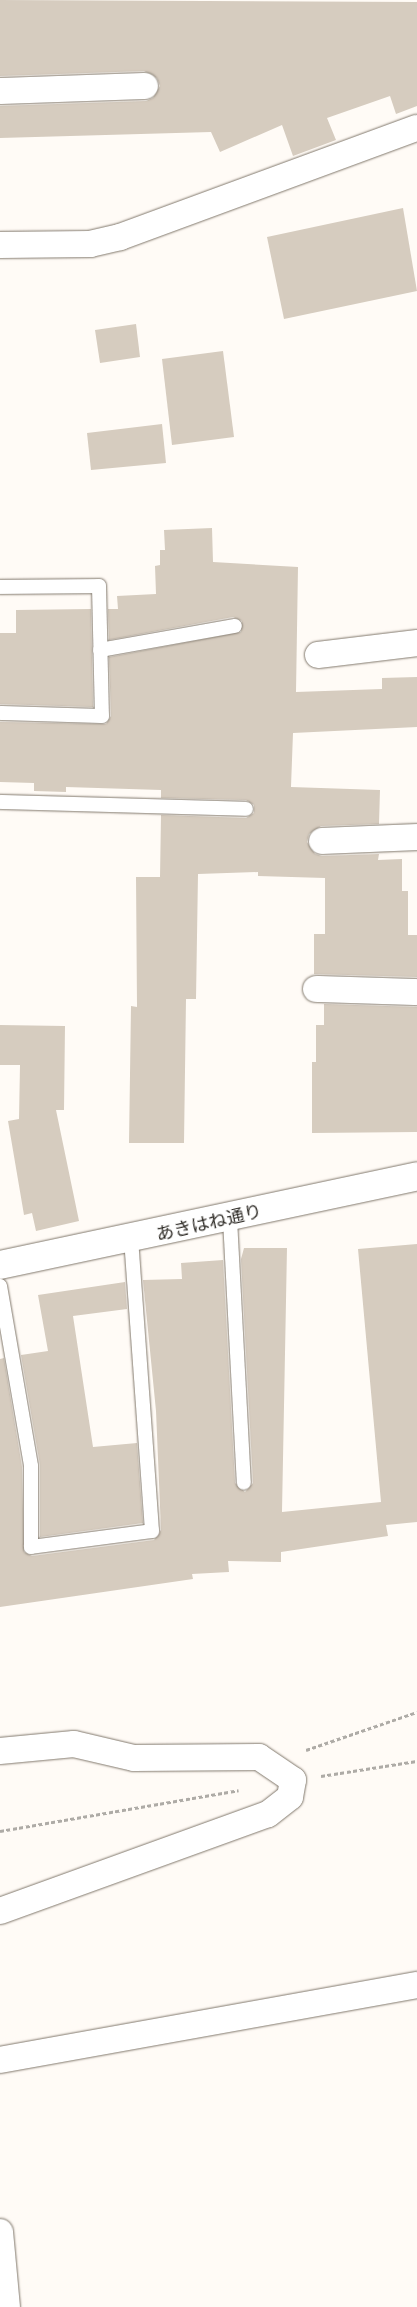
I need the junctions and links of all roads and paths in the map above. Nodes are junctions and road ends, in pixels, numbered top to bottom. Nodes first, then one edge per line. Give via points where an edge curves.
1 (145, 86) dead end
2 (0, 91) edge
3 (417, 128) edge
4 (0, 244) edge
5 (0, 587) edge
6 (235, 626) dead end
7 (417, 643) edge
8 (100, 650) junction
9 (318, 655) dead end
10 (0, 713) edge
11 (0, 802) edge
12 (246, 808) dead end
13 (417, 837) edge
14 (322, 841) dead end
15 (316, 989) dead end
16 (417, 992) edge
17 (417, 1176) edge
18 (230, 1218) junction
19 (131, 1240) junction
20 (0, 1265) edge
21 (0, 1286) edge
22 (244, 1483) dead end
23 (417, 1712) edge
24 (0, 1751) edge
25 (417, 1761) edge
26 (272, 1762) junction
27 (294, 1780) junction
28 (244, 1789) dead end
29 (0, 1831) edge
30 (0, 1911) edge
31 (417, 1985) edge
32 (0, 2060) edge
33 (0, 2232) edge
34 (7, 2307) edge

1 - 2 street
3 - 4 street via 120,237 90,244
5 - 8 lane via 99,586
6 - 8 lane
7 - 9 street
8 - 10 lane via 102,716
11 - 12 lane
13 - 14 street
15 - 16 street
17 - 18 street, あきはね通り
18 - 19 street, あきはね通り
18 - 22 lane
19 - 20 street, あきはね通り
19 - 21 lane via 152,1532 31,1547 31,1466
23 - 26 path
24 - 26 street via 74,1744 134,1758 259,1757
25 - 27 path
26 - 27 street
27 - 30 street via 290,1796 268,1814
28 - 29 path
31 - 32 street
33 - 34 street

